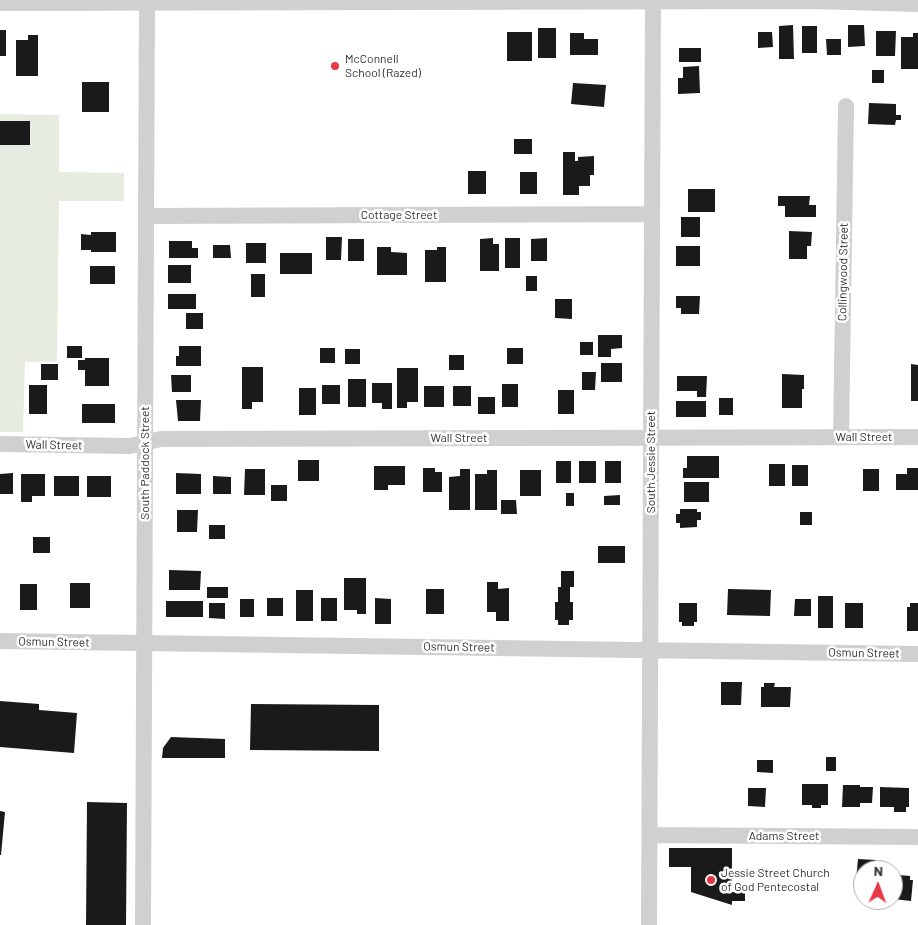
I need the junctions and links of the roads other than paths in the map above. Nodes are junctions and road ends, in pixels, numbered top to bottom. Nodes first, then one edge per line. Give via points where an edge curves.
1 (147, 1) edge
2 (653, 1) edge
3 (0, 3) edge
4 (918, 4) edge
5 (846, 106) dead end
6 (652, 214) junction
7 (146, 216) junction
8 (841, 437) junction
9 (918, 437) edge
10 (651, 438) junction
11 (145, 443) junction
12 (0, 444) edge
13 (0, 641) edge
14 (144, 643) junction
15 (650, 650) junction
16 (918, 654) edge
17 (650, 835) junction
18 (918, 837) edge
19 (143, 925) edge
20 (650, 925) edge

1 - 2 street
1 - 3 street
1 - 7 street, South Paddock Street
2 - 4 street
2 - 6 street, South Jessie Street
5 - 8 street, Collingwood Street
6 - 7 street, Cottage Street
6 - 10 street, South Jessie Street
7 - 11 street, South Paddock Street
8 - 9 street, Wall Street
8 - 10 street, Wall Street
10 - 11 street, Wall Street via 161,439
10 - 15 street, South Jessie Street
11 - 12 street, Wall Street via 130,446
11 - 14 street, South Paddock Street
13 - 14 street, Osmun Street
14 - 15 street, Osmun Street
14 - 19 street, South Paddock Street
15 - 16 street, Osmun Street
15 - 17 street, South Jessie Street
17 - 18 street, Adams Street
17 - 20 street, South Jessie Street

